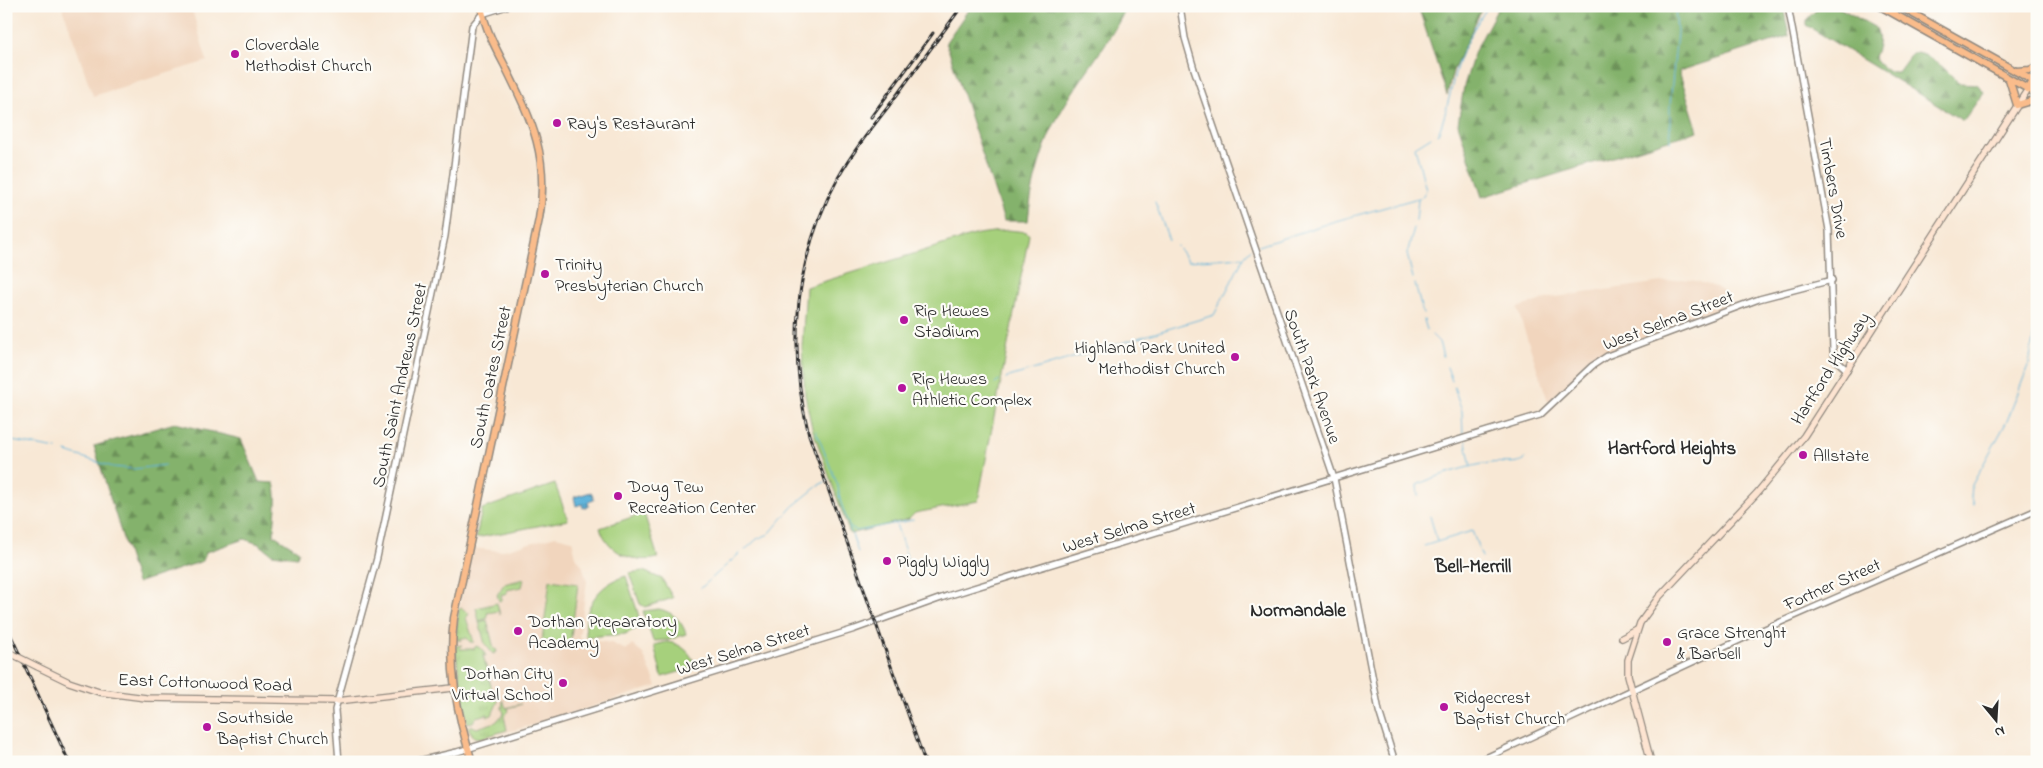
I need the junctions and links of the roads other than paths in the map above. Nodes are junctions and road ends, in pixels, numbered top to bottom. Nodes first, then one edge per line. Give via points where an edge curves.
1 (481, 6) edge
2 (507, 6) edge
3 (1180, 6) edge
4 (1788, 6) edge
5 (1880, 6) edge
6 (1899, 6) edge
7 (1908, 11) junction
8 (482, 14) junction
9 (1904, 20) junction
10 (2037, 67) edge
11 (2014, 71) junction
12 (2009, 79) junction
13 (2035, 80) edge
14 (2028, 89) junction
15 (2037, 94) edge
16 (2037, 99) edge
17 (2017, 105) junction
18 (1832, 280) junction
19 (1847, 370) junction
20 (1334, 478) junction
21 (2037, 510) edge
22 (1637, 630) junction
23 (1622, 638) dead end
24 (7, 651) edge
25 (453, 688) junction
26 (1631, 691) junction
27 (337, 701) junction
28 (468, 747) junction
29 (339, 762) edge
30 (414, 762) edge
31 (472, 762) edge
32 (1395, 762) edge
33 (1477, 762) edge
34 (1651, 762) edge

1 - 8 main road, South Oates Street
2 - 8 street
3 - 20 street, South Park Avenue via 1192,63
4 - 18 street, Timbers Drive via 1829,230
5 - 9 main road
6 - 7 main road
7 - 9 main road
7 - 11 main road
8 - 25 main road, South Oates Street via 535,132 542,157 543,187 539,219 454,618
8 - 27 street, South Saint Andrews Street via 472,26 443,244 377,558
9 - 12 main road
10 - 11 main road
11 - 13 main road
12 - 14 main road
12 - 17 main road
13 - 14 main road, Hartford Highway
14 - 15 main road
14 - 17 main road, Hartford Highway
16 - 17 main road
17 - 19 main road, Hartford Highway
18 - 19 street, Timbers Drive via 1833,351 1836,360
18 - 20 street, West Selma Street via 1760,299 1607,356 1540,415
19 - 22 main road, Hartford Highway via 1785,461 1658,598
20 - 28 street, West Selma Street
20 - 32 street, South Park Avenue via 1379,711
21 - 26 street, Fortner Street
22 - 23 main road
22 - 26 main road, Hartford Highway via 1628,660
24 - 27 main road, East Cottonwood Road, bridge via 85,688 125,697
25 - 27 main road, East Cottonwood Road
25 - 28 main road, South Oates Street
26 - 33 street, Fortner Street
26 - 34 main road
27 - 29 street, South Saint Andrews Street via 334,719
28 - 30 street, West Selma Street
28 - 31 main road, South Oates Street

